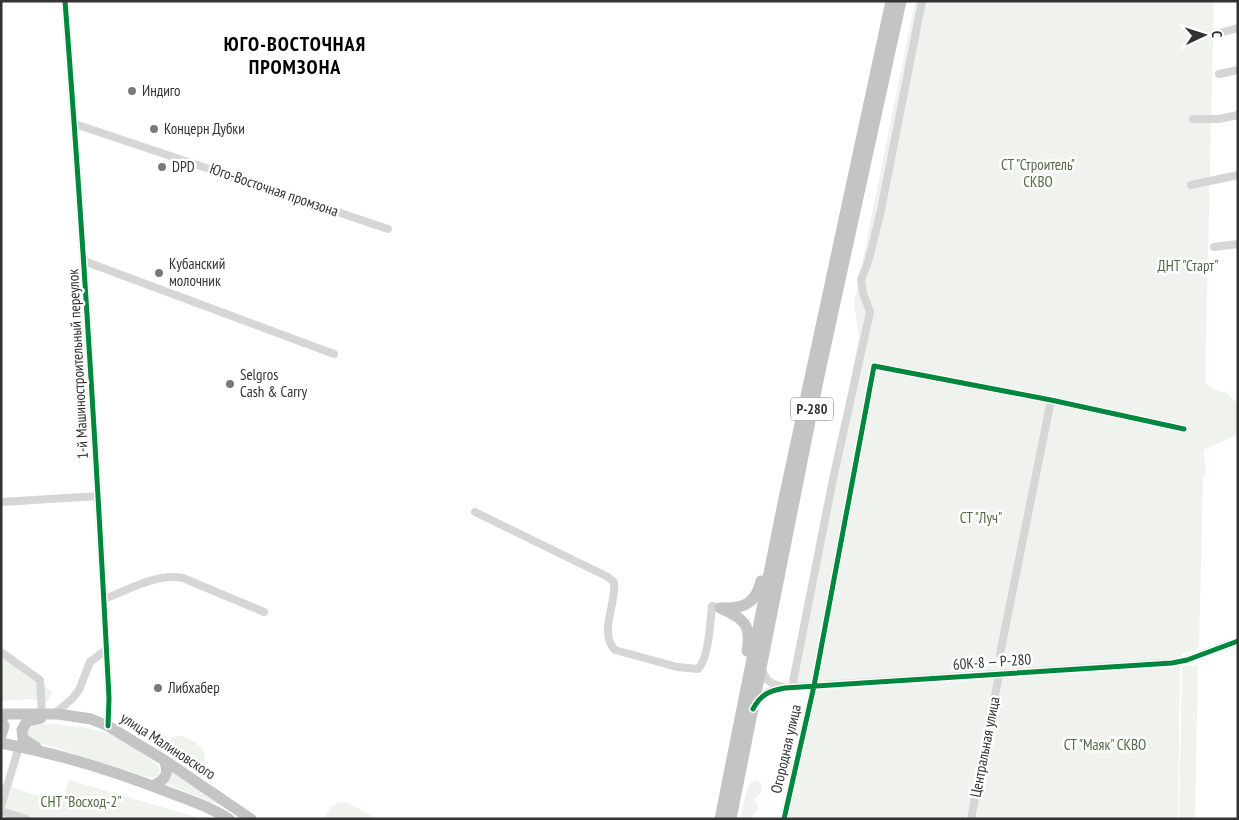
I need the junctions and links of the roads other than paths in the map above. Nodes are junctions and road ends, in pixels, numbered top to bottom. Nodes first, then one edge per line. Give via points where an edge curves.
1 (65, 1) edge
2 (891, 1) edge
3 (901, 1) edge
4 (922, 1) edge
5 (1238, 28) edge
6 (1220, 33) dead end
7 (1238, 70) edge
8 (1219, 74) dead end
9 (1238, 114) edge
10 (1193, 119) dead end
11 (75, 124) junction
12 (1238, 176) edge
13 (1191, 185) dead end
14 (388, 228) dead end
15 (1238, 244) edge
16 (1214, 247) dead end
17 (84, 261) junction
18 (334, 354) dead end
19 (1051, 400) junction
20 (1184, 429) dead end
21 (98, 496) junction
22 (1, 502) edge
23 (475, 512) dead end
24 (778, 544) junction
25 (104, 599) junction
26 (720, 608) junction
27 (264, 612) dead end
28 (1238, 641) edge
29 (107, 649) junction
30 (1, 652) edge
31 (1000, 654) dead end
32 (762, 663) junction
33 (999, 675) junction
34 (814, 686) junction
35 (789, 688) junction
36 (745, 697) junction
37 (753, 709) junction
38 (42, 713) junction
39 (1, 714) edge
40 (60, 714) junction
41 (1, 720) edge
42 (108, 726) junction
43 (1, 736) edge
44 (1, 744) edge
45 (19, 747) junction
46 (66, 758) junction
47 (164, 760) junction
48 (733, 785) junction
49 (152, 786) junction
50 (1, 806) edge
51 (1, 811) edge
52 (209, 814) edge
53 (26, 819) edge
54 (229, 819) edge
55 (251, 819) edge
56 (720, 819) edge
57 (731, 819) edge
58 (784, 819) edge
59 (970, 819) edge

1 - 11 street, 1-й Машиностроительный переулок
2 - 24 highway, Р-280
3 - 24 highway, Р-280 via 817,385
4 - 35 street via 881,210 861,280 870,312
5 - 6 street
7 - 8 street
9 - 10 street via 1219,119
11 - 14 street, Юго-Восточная промзона
11 - 17 street, 1-й Машиностроительный переулок
12 - 13 street
15 - 16 street
17 - 18 street
17 - 21 street, 1-й Машиностроительный переулок
19 - 20 street
19 - 31 street
19 - 34 street, Огородная улица via 874,366
21 - 22 street
21 - 25 street, 1-й Машиностроительный переулок
23 - 26 street via 614,582 608,639 615,650 677,667 698,669 704,656 712,606
24 - 26 highway via 768,543 759,590 751,602
24 - 32 highway, Р-280
24 - 36 highway, Р-280
25 - 27 street via 160,578 176,577
25 - 29 street, 1-й Машиностроительный переулок
26 - 36 highway via 736,615 747,628 749,637 740,686
28 - 33 street, 60К-8 — Р-280 via 1180,662
29 - 40 street via 90,662 79,690
29 - 42 street, 1-й Машиностроительный переулок
30 - 38 street via 38,677 42,685
32 - 35 street via 766,680
32 - 37 highway, Р-280
33 - 34 street, 60К-8 — Р-280
33 - 59 street, Центральная улица
34 - 35 street, 60К-8 — Р-280
34 - 58 street, Огородная улица
35 - 37 street, 60К-8 — Р-280 via 764,694
36 - 48 highway, Р-280
37 - 48 highway, Р-280
38 - 39 highway, улица Малиновского
38 - 40 highway, улица Малиновского
40 - 42 highway, улица Малиновского via 91,719
40 - 46 highway via 31,720 25,724 21,734 27,742
41 - 43 highway via 4,730
42 - 47 highway, улица Малиновского
44 - 45 highway
45 - 46 highway
45 - 50 street
46 - 49 highway
47 - 49 highway via 166,776
47 - 55 highway, улица Малиновского
48 - 56 highway, Р-280
48 - 57 highway, Р-280
49 - 52 highway
51 - 53 street
52 - 54 highway

